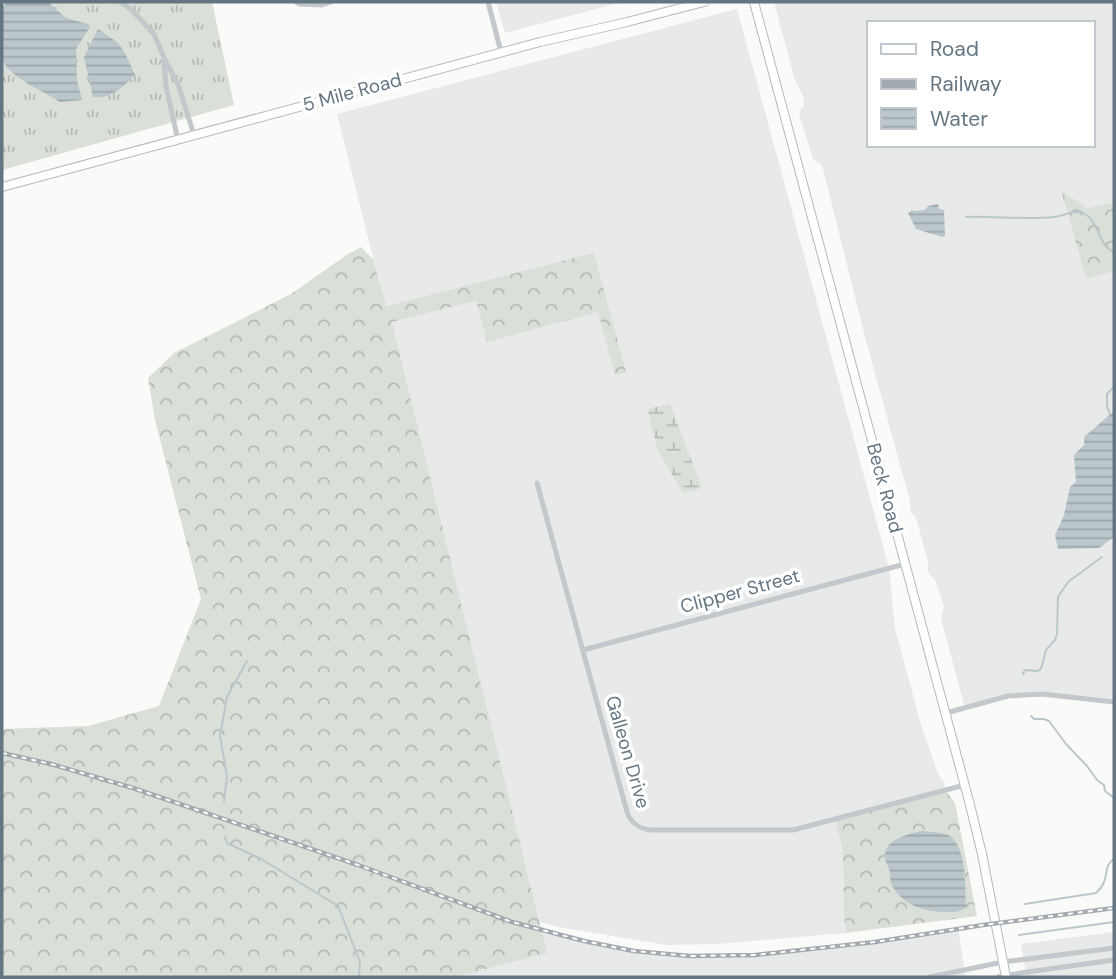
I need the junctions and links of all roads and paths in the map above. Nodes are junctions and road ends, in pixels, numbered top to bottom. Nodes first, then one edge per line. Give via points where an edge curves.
1 (120, 2) edge
2 (296, 2) edge
3 (331, 2) edge
4 (488, 2) edge
5 (704, 2) edge
6 (754, 2) edge
7 (501, 52) junction
8 (164, 58) junction
9 (194, 135) junction
10 (178, 140) junction
11 (2, 187) edge
12 (537, 483) dead end
13 (905, 564) junction
14 (583, 650) junction
15 (1114, 702) edge
16 (946, 713) junction
17 (965, 785) junction
18 (1114, 948) edge
19 (1114, 960) edge
20 (1003, 962) junction
21 (943, 976) edge
22 (930, 977) edge
23 (1003, 977) edge

1 - 8 street via 154,34
2 - 3 street
4 - 7 street
5 - 7 main road, 5 Mile Road
6 - 13 main road, Beck Road
7 - 9 main road, 5 Mile Road
8 - 9 street via 178,84
8 - 10 street
9 - 10 main road, 5 Mile Road
10 - 11 main road, 5 Mile Road
12 - 14 street, Galleon Drive
13 - 14 street, Clipper Street
13 - 16 main road, Beck Road
14 - 17 street, Galleon Drive via 626,812 643,828 793,830
15 - 16 street via 1042,694 1008,696
16 - 17 main road, Beck Road
17 - 20 main road, Beck Road
18 - 20 street
19 - 23 street
20 - 21 street
20 - 23 main road, Beck Road
21 - 22 street

